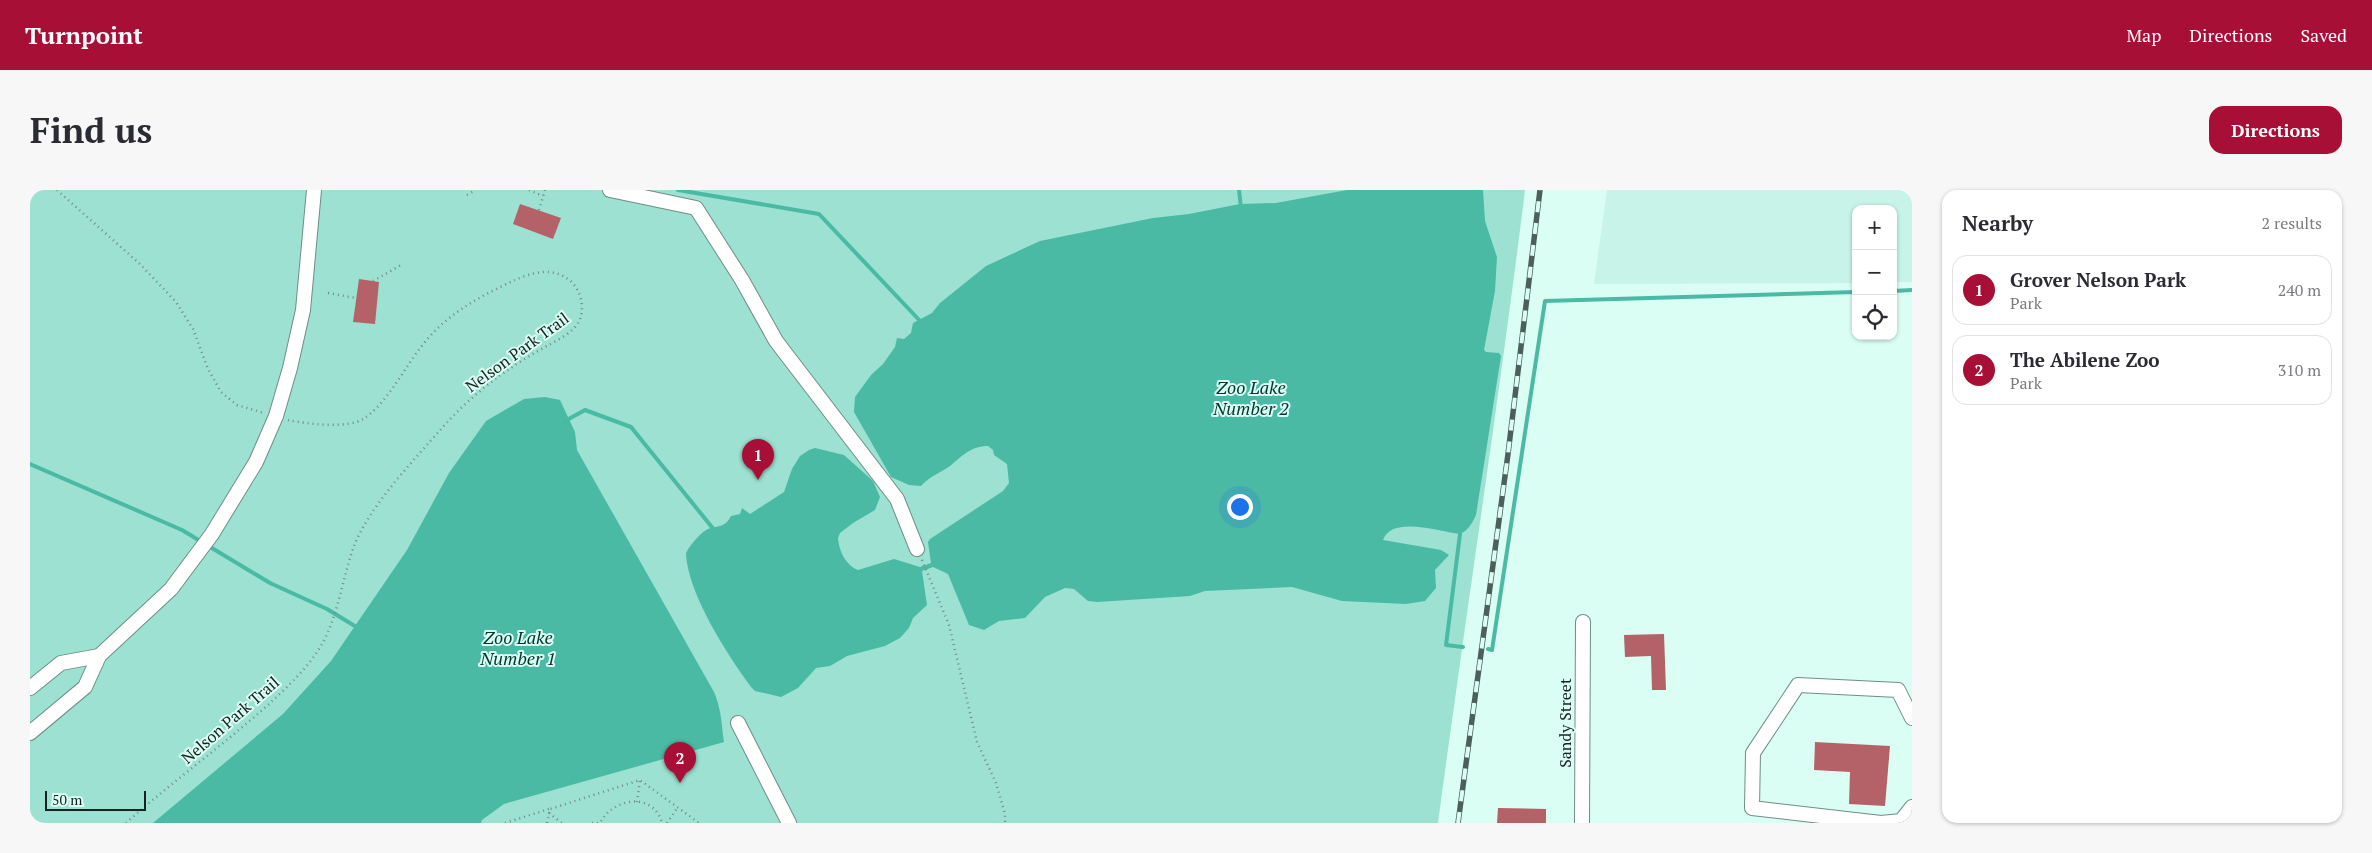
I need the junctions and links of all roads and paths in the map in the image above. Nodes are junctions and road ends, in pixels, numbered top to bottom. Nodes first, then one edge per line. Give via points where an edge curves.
1 (57, 190) edge
2 (314, 190) edge
3 (475, 190) edge
4 (529, 190) edge
5 (545, 190) edge
6 (610, 190) edge
7 (467, 195) dead end
8 (543, 196) junction
9 (539, 210) dead end
10 (401, 265) dead end
11 (373, 281) dead end
12 (328, 293) dead end
13 (356, 298) dead end
14 (276, 416) junction
15 (919, 552) joint
16 (1583, 622) dead end
17 (98, 656) junction
18 (30, 688) edge
19 (1912, 718) edge
20 (738, 723) dead end
21 (30, 733) edge
22 (640, 780) junction
23 (637, 802) junction
24 (1912, 807) edge
25 (678, 808) junction
26 (550, 809) junction
27 (549, 813) junction
28 (126, 823) edge
29 (505, 823) edge
30 (547, 823) edge
31 (562, 823) edge
32 (592, 823) edge
33 (662, 823) edge
34 (666, 823) edge
35 (699, 823) edge
36 (789, 823) edge
37 (1005, 823) edge
38 (1582, 823) edge

1 - 14 path, Nelson Park Trail via 176,302 193,329 208,369 221,392 237,406
2 - 14 street via 303,310
3 - 7 path
4 - 8 path
5 - 8 path
6 - 15 street via 696,208 776,341 897,499
8 - 9 path
10 - 11 path
12 - 13 path
14 - 17 street via 256,462 200,551 171,589
14 - 28 path, Nelson Park Trail via 319,424 363,419 382,400 422,344 444,322 467,305 525,276 546,272 557,274 571,281 580,296 582,315 579,324 513,366 466,403 382,500 354,546 331,620 320,647 307,665 278,696
15 - 37 path via 949,625 977,742 996,783
16 - 38 street, Sandy Street
17 - 18 street via 60,663
17 - 21 street via 85,687
19 - 24 street via 1898,690 1798,685 1753,753 1752,808 1880,823 1901,821
20 - 36 street
22 - 23 path
22 - 25 path
22 - 26 path
23 - 32 path via 618,804 606,813 600,823
23 - 33 path via 656,812
25 - 34 path
25 - 35 path
26 - 27 path
26 - 29 path
27 - 30 path
27 - 31 path

